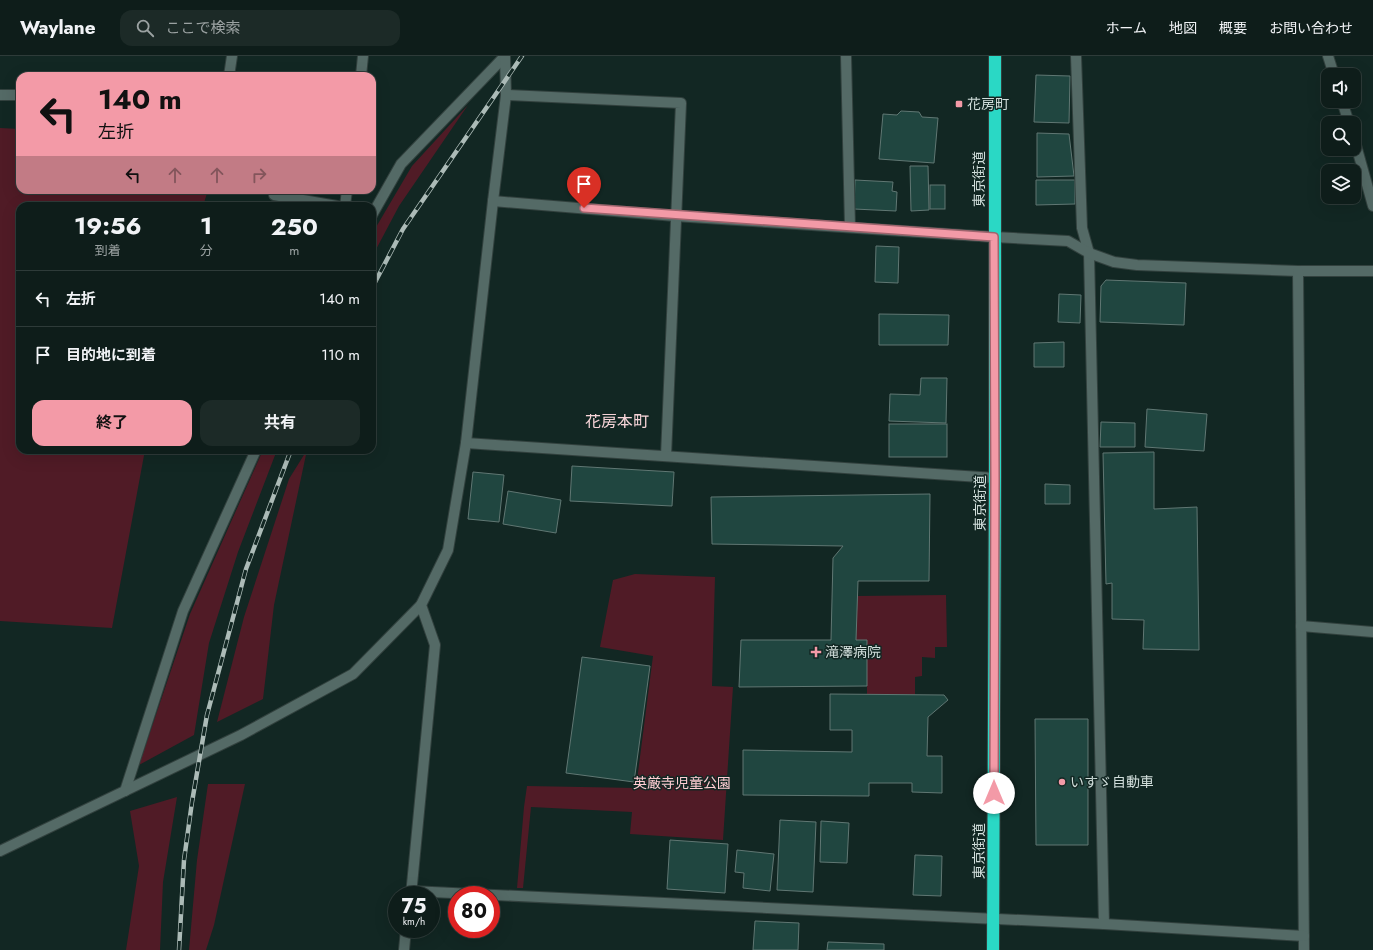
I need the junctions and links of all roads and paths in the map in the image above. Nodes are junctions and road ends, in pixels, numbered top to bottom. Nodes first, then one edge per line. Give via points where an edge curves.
1 (232, 56) edge
2 (363, 56) edge
3 (505, 56) edge
4 (846, 56) edge
5 (995, 56) edge
6 (1076, 56) edge
7 (1328, 56) edge
8 (1332, 68) edge
9 (230, 72) edge
10 (361, 72) edge
11 (0, 95) edge
12 (16, 95) edge
13 (506, 95) junction
14 (1359, 156) edge
15 (274, 195) dead end
16 (493, 201) junction
17 (314, 202) edge
18 (376, 206) edge
19 (1373, 206) edge
20 (675, 216) junction
21 (850, 227) junction
22 (994, 237) junction
23 (1089, 253) junction
24 (1373, 270) edge
25 (1298, 271) junction
26 (466, 443) junction
27 (254, 454) edge
28 (666, 456) junction
29 (995, 478) junction
30 (421, 605) junction
31 (1301, 626) junction
32 (1373, 632) edge
33 (125, 791) junction
34 (0, 851) edge
35 (412, 886) edge
36 (440, 894) edge
37 (994, 919) junction
38 (1104, 924) junction
39 (1304, 936) junction
40 (405, 938) edge
41 (404, 950) edge
42 (993, 950) edge
43 (1304, 950) edge

1 - 9 street
2 - 10 street
3 - 13 street
3 - 18 street via 401,164
4 - 21 street
5 - 22 highway, 東京街道
6 - 23 street via 1082,228
7 - 8 street
11 - 12 street
13 - 16 street
13 - 20 street via 680,103
14 - 19 street
15 - 17 street
16 - 20 street
16 - 26 street
20 - 21 street
20 - 28 street
21 - 22 street
22 - 23 street via 1068,241
22 - 29 highway, 東京街道
23 - 25 street via 1114,262 1137,265
23 - 38 street
24 - 25 street
25 - 31 street
26 - 28 street
26 - 30 street via 448,550
27 - 33 street via 183,611
28 - 29 street
29 - 37 highway, 東京街道
30 - 33 street via 353,674 241,735
30 - 35 street via 435,646
31 - 32 street
31 - 39 street
33 - 34 street
36 - 37 street
37 - 38 street
37 - 42 highway, 東京街道
38 - 39 street
39 - 43 street
40 - 41 street

